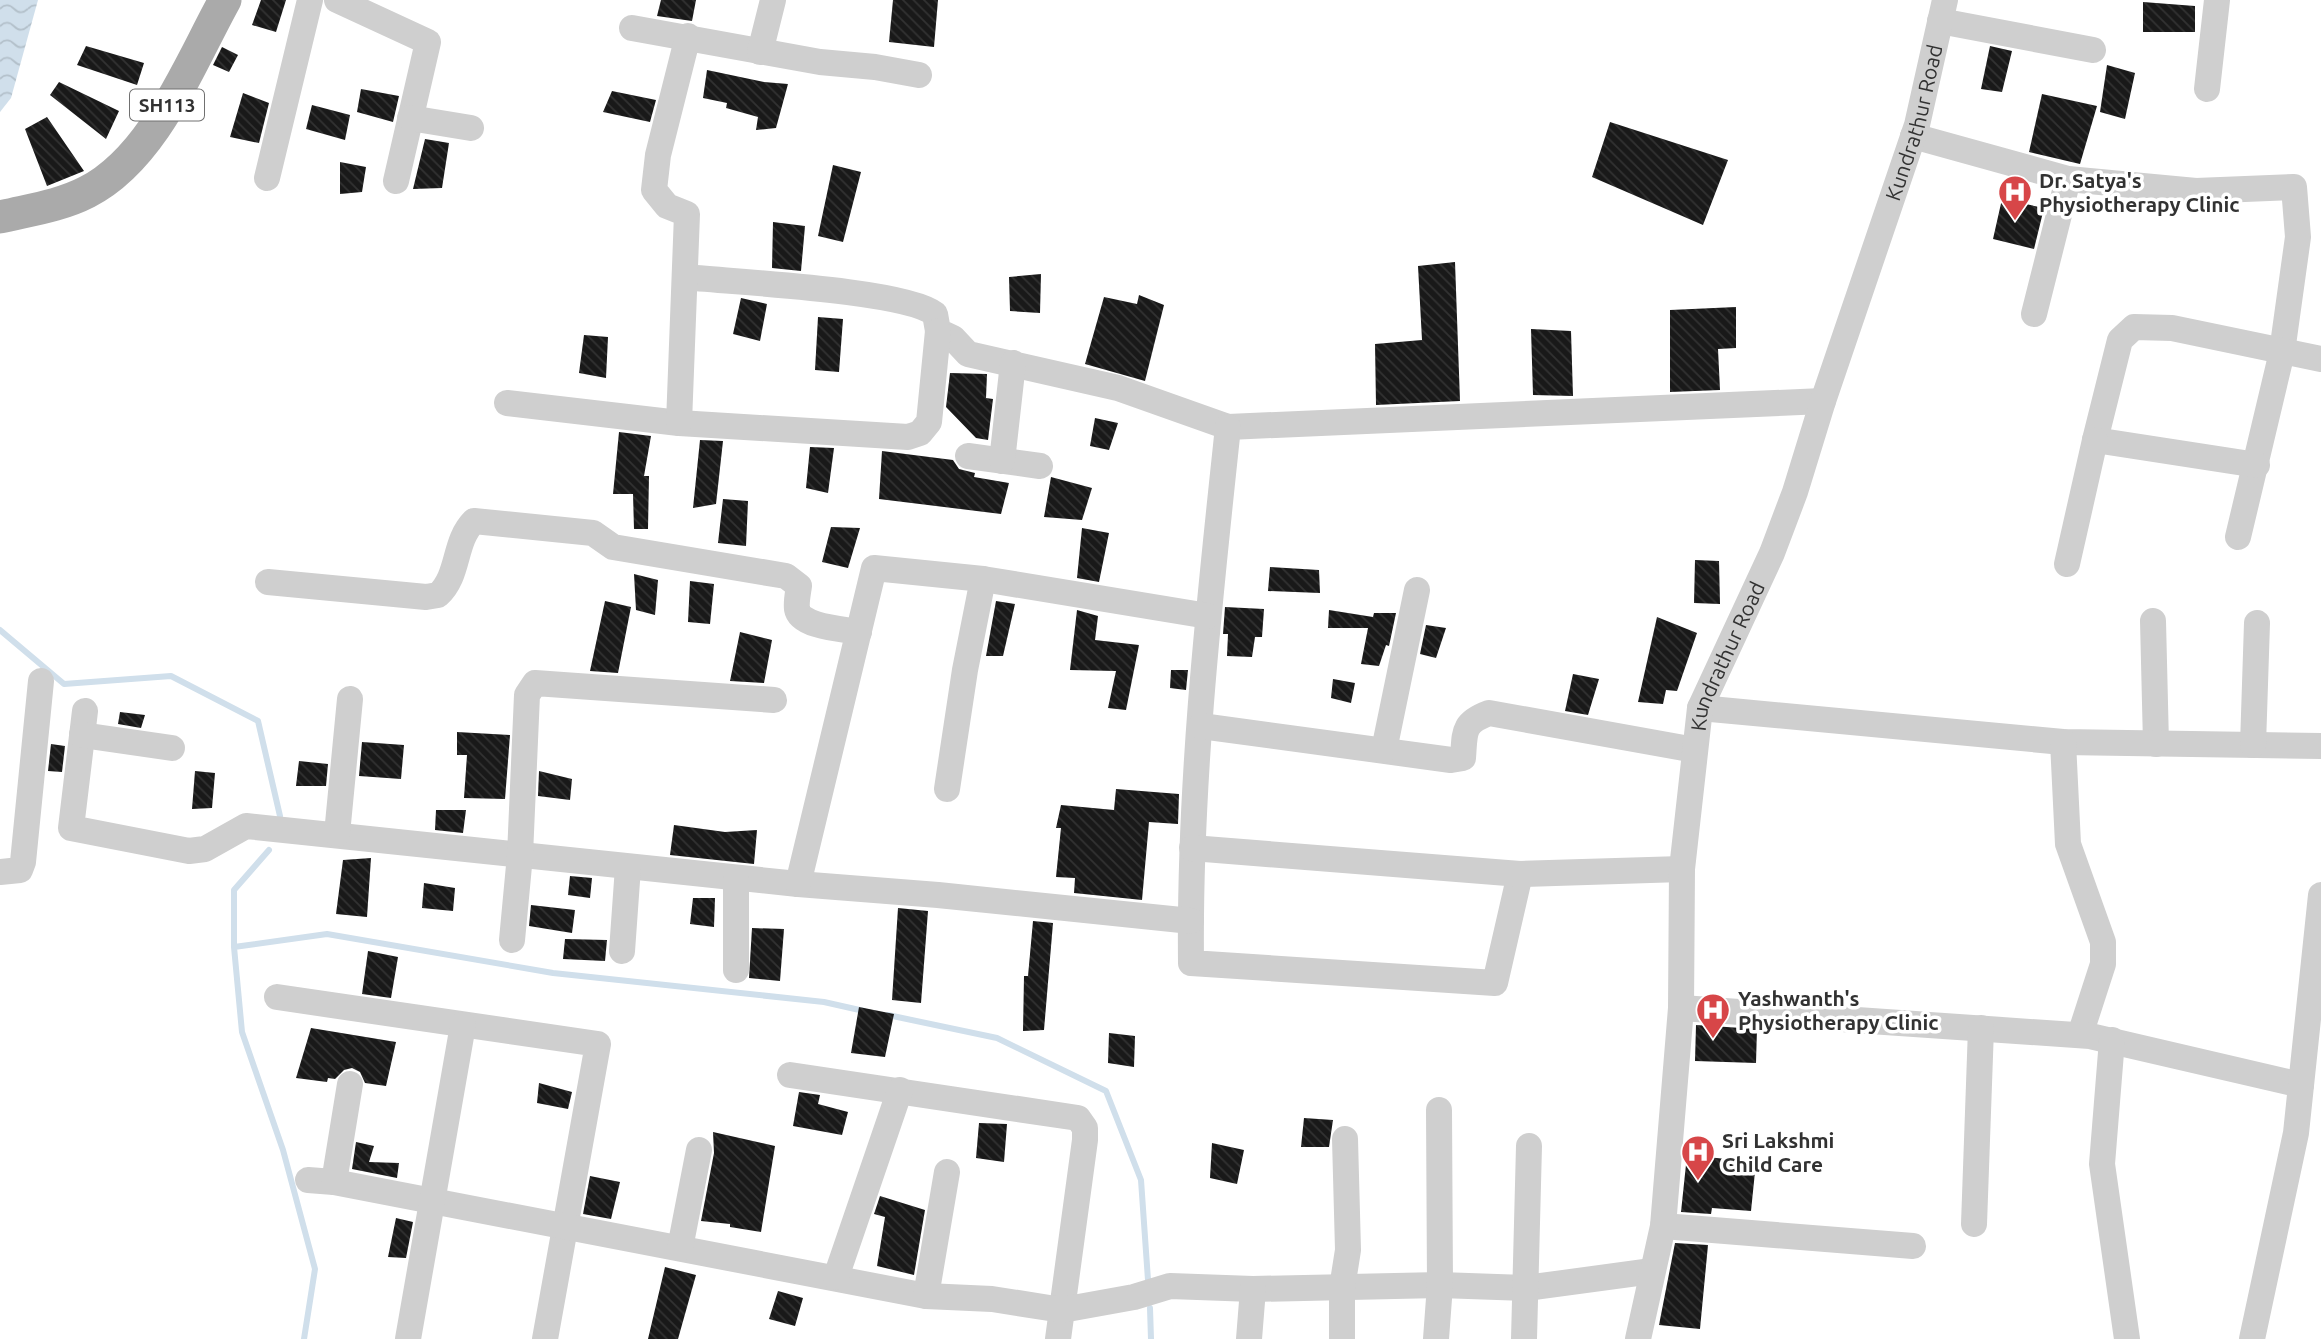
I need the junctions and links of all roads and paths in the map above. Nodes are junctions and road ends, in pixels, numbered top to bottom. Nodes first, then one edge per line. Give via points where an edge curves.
1 (225, 0) edge
2 (310, 0) edge
3 (773, 0) edge
4 (2217, 0) edge
5 (351, 2) edge
6 (1942, 10) edge
7 (632, 28) dead end
8 (688, 36) junction
9 (2093, 51) dead end
10 (760, 52) junction
11 (919, 75) dead end
12 (2207, 89) dead end
13 (410, 118) junction
14 (471, 128) dead end
15 (1913, 136) junction
16 (267, 177) dead end
17 (2068, 179) junction
18 (396, 181) dead end
19 (0, 217) edge
20 (685, 277) junction
21 (2034, 314) dead end
22 (938, 331) junction
23 (2282, 352) junction
24 (2321, 359) edge
25 (1013, 363) junction
26 (1823, 401) junction
27 (507, 403) dead end
28 (679, 424) junction
29 (1228, 427) junction
30 (2095, 440) junction
31 (968, 456) dead end
32 (1002, 461) junction
33 (2257, 465) junction
34 (1040, 466) dead end
35 (2238, 537) dead end
36 (2067, 565) dead end
37 (984, 579) junction
38 (268, 582) dead end
39 (1417, 590) dead end
40 (1208, 616) junction
41 (2153, 621) dead end
42 (2257, 623) dead end
43 (859, 632) junction
44 (41, 681) dead end
45 (351, 699) dead end
46 (774, 699) dead end
47 (1700, 708) junction
48 (1201, 726) junction
49 (2063, 742) junction
50 (2156, 744) junction
51 (2253, 745) junction
52 (2321, 746) edge
53 (172, 748) dead end
54 (1384, 750) junction
55 (1695, 750) junction
56 (947, 789) dead end
57 (27, 820) junction
58 (71, 828) junction
59 (337, 834) junction
60 (1192, 848) junction
61 (520, 855) junction
62 (628, 867) junction
63 (1682, 869) junction
64 (0, 872) edge
65 (1520, 874) junction
66 (736, 878) junction
67 (798, 884) junction
68 (2321, 895) edge
69 (1191, 921) junction
70 (512, 940) dead end
71 (622, 951) dead end
72 (736, 970) dead end
73 (277, 998) dead end
74 (1681, 1008) junction
75 (463, 1025) junction
76 (1980, 1028) junction
77 (2094, 1037) junction
78 (790, 1075) dead end
79 (350, 1084) dead end
80 (2301, 1085) junction
81 (900, 1090) junction
82 (1439, 1110) dead end
83 (1345, 1139) dead end
84 (1530, 1146) dead end
85 (699, 1150) dead end
86 (947, 1172) dead end
87 (433, 1203) junction
88 (1974, 1224) dead end
89 (1663, 1226) junction
90 (565, 1228) junction
91 (1913, 1246) dead end
92 (680, 1248) junction
93 (1652, 1271) junction
94 (836, 1277) junction
95 (1440, 1285) junction
96 (1342, 1288) junction
97 (1526, 1288) junction
98 (1252, 1289) junction
99 (926, 1296) junction
100 (1062, 1310) junction
101 (408, 1339) edge
102 (545, 1339) edge
103 (1059, 1339) edge
104 (1249, 1339) edge
105 (1342, 1339) edge
106 (1436, 1339) edge
107 (1524, 1339) edge
108 (1638, 1339) edge
109 (2127, 1339) edge
110 (2252, 1339) edge

1 - 19 main road, SH113 via 146,139 116,174 87,193
2 - 16 street
3 - 10 street
4 - 12 street
5 - 13 street via 428,42
6 - 9 street
6 - 15 street, Kundrathur Road
7 - 8 street
8 - 10 street
8 - 20 street via 658,155 654,190 667,206 687,214
10 - 11 street
13 - 14 street
13 - 18 street
15 - 17 street
15 - 26 street, Kundrathur Road
17 - 21 street
17 - 23 street via 2196,191 2294,187 2298,237
20 - 22 street via 913,302 935,314
20 - 28 street
22 - 25 street via 953,338 968,354
22 - 28 street via 929,422 908,438
23 - 24 street
23 - 30 street via 2172,328 2134,327 2120,340
23 - 33 street
25 - 29 street via 1118,388
25 - 32 street
26 - 29 street
26 - 47 street, Kundrathur Road via 1772,553
27 - 28 street
29 - 40 street
30 - 33 street
30 - 36 street
31 - 32 street
32 - 34 street
33 - 35 street
37 - 40 street
37 - 43 street via 874,568
37 - 56 street
38 - 43 street via 438,595 450,580 462,537 474,521 593,533 613,547 786,576 799,586 797,610 801,617
39 - 54 street
40 - 48 street
41 - 50 street
42 - 51 street
43 - 67 street
44 - 57 street
45 - 59 street
46 - 61 street via 535,683 527,695
47 - 49 street
47 - 55 street, Kundrathur Road
48 - 54 street
48 - 60 street
49 - 50 street
49 - 77 street via 2068,844 2103,942
50 - 51 street
51 - 52 street
53 - 58 street via 83,723
54 - 55 street via 1463,758 1466,729 1473,719 1489,713
55 - 63 street, Kundrathur Road
57 - 58 street
57 - 64 street via 20,870
58 - 59 street via 189,851 205,849 246,825
59 - 61 street
60 - 65 street
60 - 69 street
61 - 62 street
61 - 70 street
62 - 66 street
62 - 71 street
63 - 65 street
63 - 74 street, Kundrathur Road
65 - 69 street via 1495,983 1191,963
66 - 67 street
66 - 72 street
67 - 69 street
68 - 80 street
73 - 75 street
74 - 76 street
74 - 89 street, Kundrathur Road
75 - 87 street
75 - 90 street via 598,1044
76 - 77 street
76 - 88 street
77 - 80 street
77 - 109 street via 2102,1164
78 - 81 street
79 - 87 street via 321,1181
80 - 110 street via 2296,1133
81 - 94 street
81 - 100 street via 1078,1118 1085,1128 1085,1140
82 - 95 street
83 - 96 street via 1348,1250
84 - 97 street
85 - 92 street
86 - 99 street
87 - 90 street
87 - 101 street
89 - 91 street
89 - 93 street, Kundrathur Road
90 - 92 street
90 - 102 street
92 - 94 street
93 - 97 street
93 - 108 street, Kundrathur Road
94 - 99 street
95 - 96 street
95 - 97 street
95 - 106 street
96 - 98 street
96 - 105 street
97 - 107 street
98 - 100 street via 1170,1286
98 - 104 street
99 - 100 street
100 - 103 street

